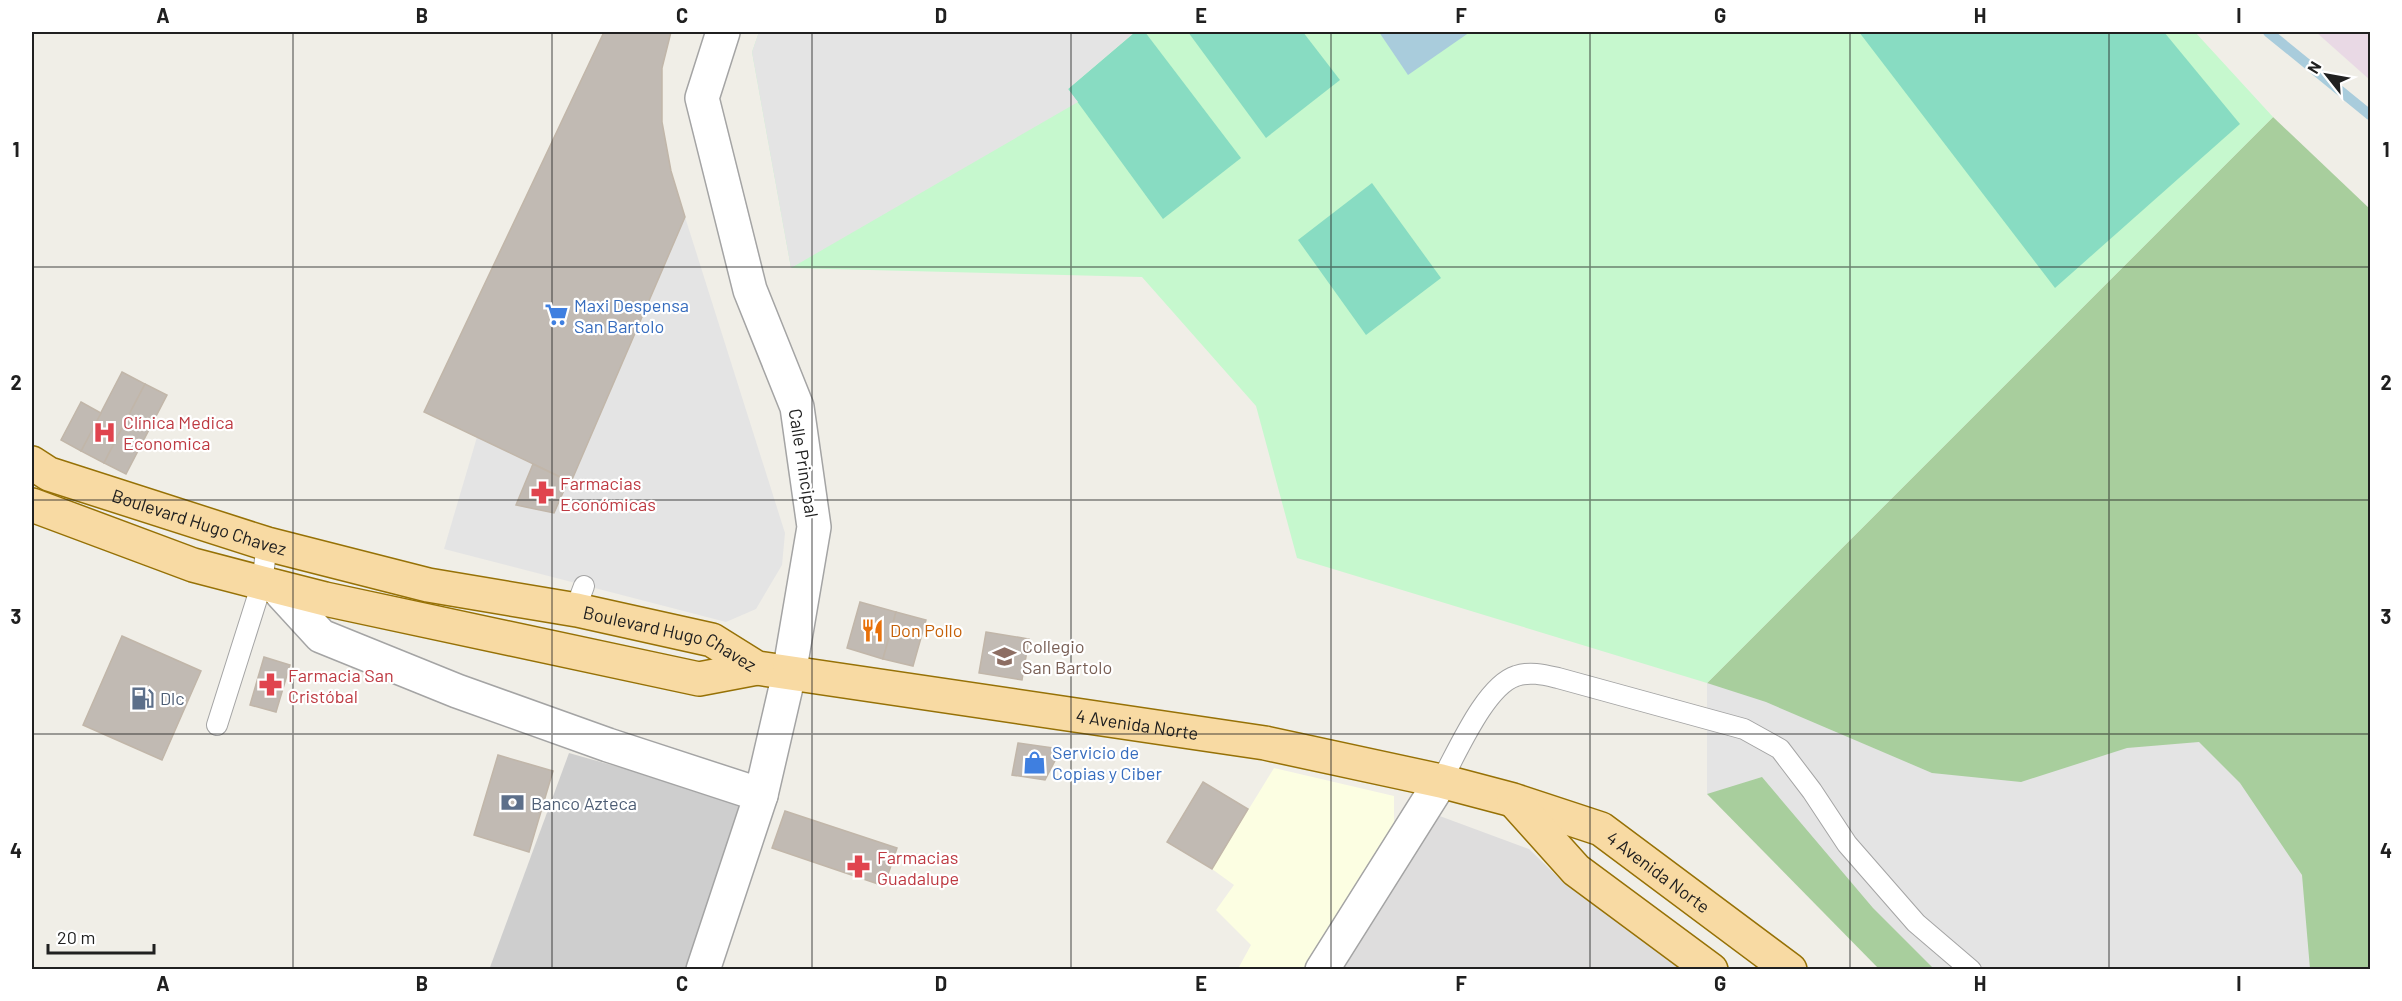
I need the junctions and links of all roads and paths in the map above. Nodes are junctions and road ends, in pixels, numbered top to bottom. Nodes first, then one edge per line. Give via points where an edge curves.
1 (723, 32) edge
2 (32, 463) edge
3 (32, 505) edge
4 (267, 544) junction
5 (269, 585) junction
6 (757, 668) junction
7 (789, 674) junction
8 (217, 726) dead end
9 (1442, 781) junction
10 (760, 795) junction
11 (1513, 800) junction
12 (703, 969) edge
13 (1322, 969) edge
14 (1711, 969) edge
15 (1790, 969) edge
16 (1971, 969) edge

1 - 7 street, Calle Principal via 702,98 750,290 797,407 814,527
2 - 4 main road, Boulevard Hugo Chavez via 49,474
3 - 5 main road, Boulevard Hugo Chavez via 193,565
4 - 5 lane
4 - 6 main road, Boulevard Hugo Chavez via 428,585 579,598 712,640
5 - 6 main road, Boulevard Hugo Chavez via 699,679
5 - 8 lane
5 - 10 street via 321,636 457,691
6 - 7 main road, 4 Avenida Norte
7 - 9 main road, 4 Avenida Norte via 1265,742
7 - 10 street, Calle Principal
9 - 11 main road, 4 Avenida Norte
9 - 13 street
9 - 16 lane via 1476,716 1494,692 1516,676 1537,673 1744,729 1780,749 1847,844 1916,923
10 - 12 street, Calle Principal
11 - 14 main road via 1576,870
11 - 15 main road, 4 Avenida Norte via 1600,829

